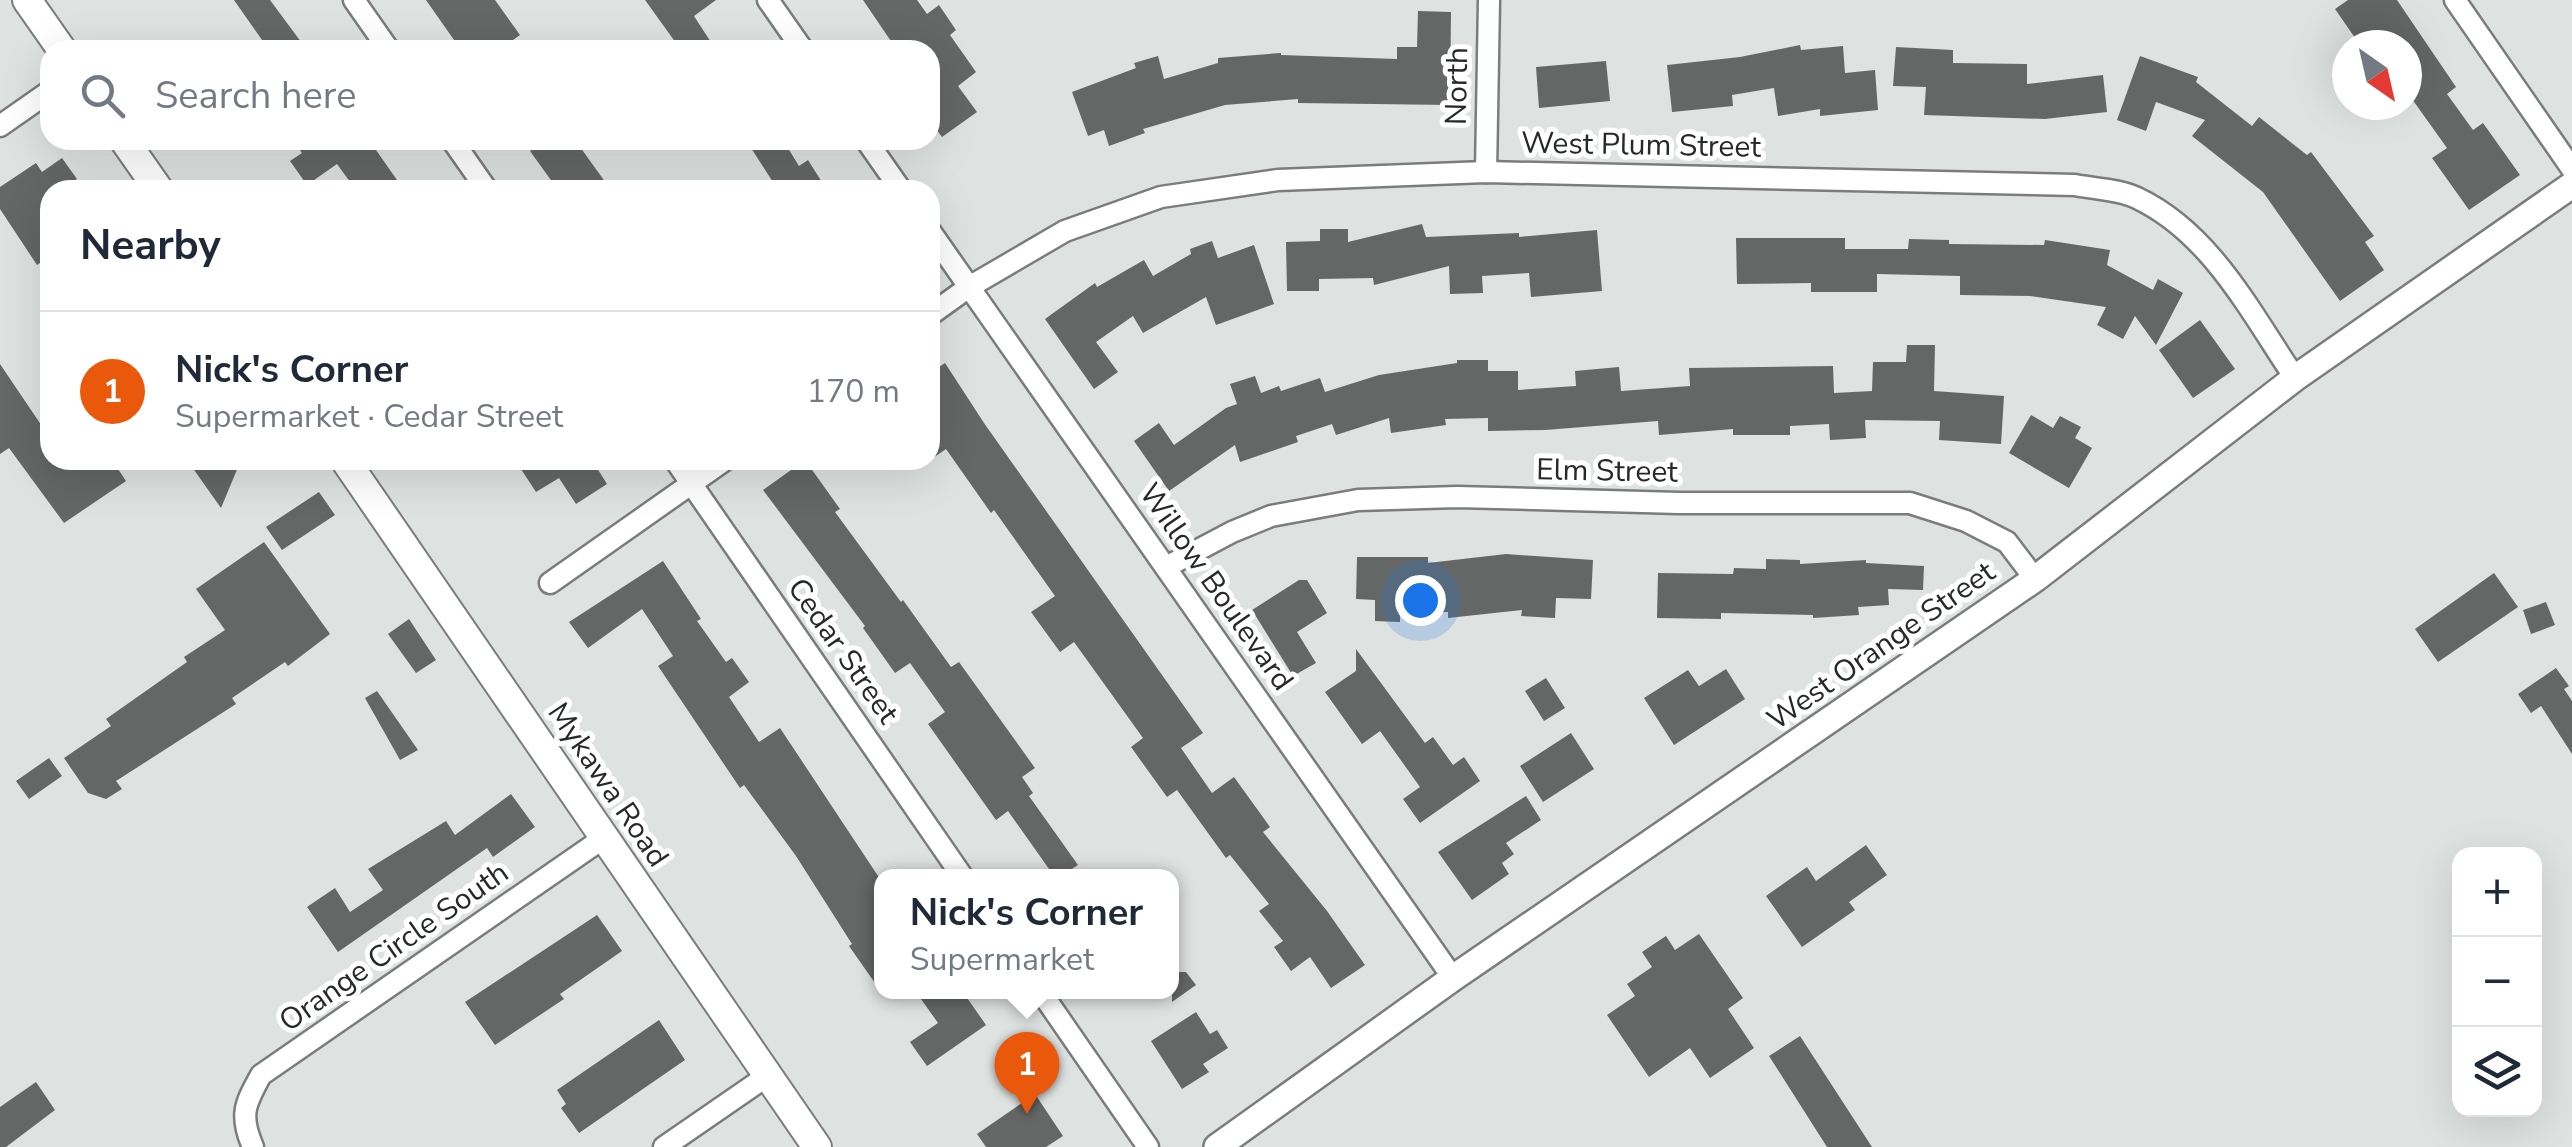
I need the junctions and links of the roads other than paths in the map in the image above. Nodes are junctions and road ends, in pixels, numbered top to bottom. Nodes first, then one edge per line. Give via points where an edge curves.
1 (27, 0) edge
2 (354, 0) edge
3 (768, 0) edge
4 (1488, 0) edge
5 (2456, 0) edge
6 (55, 40) edge
7 (382, 40) edge
8 (796, 40) edge
9 (40, 98) edge
10 (0, 126) edge
11 (131, 150) edge
12 (459, 150) edge
13 (873, 150) edge
14 (2572, 168) edge
15 (1486, 172) junction
16 (151, 180) edge
17 (480, 180) edge
18 (895, 180) edge
19 (2572, 185) edge
20 (940, 245) edge
21 (970, 287) junction
22 (940, 308) edge
23 (2295, 378) junction
24 (352, 470) edge
25 (682, 470) edge
26 (711, 470) edge
27 (692, 484) junction
28 (1166, 567) junction
29 (2035, 578) junction
30 (550, 583) dead end
31 (605, 837) junction
32 (957, 869) edge
33 (1454, 978) junction
34 (1046, 999) edge
35 (767, 1076) junction
36 (253, 1147) edge
37 (664, 1147) edge
38 (817, 1147) edge
39 (1148, 1147) edge
40 (1216, 1147) edge

1 - 6 main road
2 - 7 street
3 - 8 street
4 - 15 street, North
5 - 14 street
9 - 10 street
11 - 16 main road
12 - 17 street
13 - 18 street
15 - 21 street, West Plum Street via 1278,180 1161,197 1065,231
15 - 23 street, West Plum Street via 2075,185 2133,196 2206,247
19 - 23 street, West Orange Street
20 - 21 street, Willow Boulevard
21 - 22 street, West Plum Street
21 - 28 street, Willow Boulevard
23 - 29 street, West Orange Street
24 - 31 main road, Mykawa Road
25 - 27 street, Cedar Street
26 - 27 street
27 - 30 street
27 - 32 street, Cedar Street
28 - 29 street, Elm Street via 1271,516 1358,500 1910,503 2007,542
28 - 33 street, Willow Boulevard
29 - 33 street, West Orange Street
31 - 35 main road, Mykawa Road
31 - 36 street, Orange Circle South via 262,1075 244,1104
33 - 40 street, West Orange Street
34 - 39 street
35 - 37 street
35 - 38 main road, Mykawa Road

